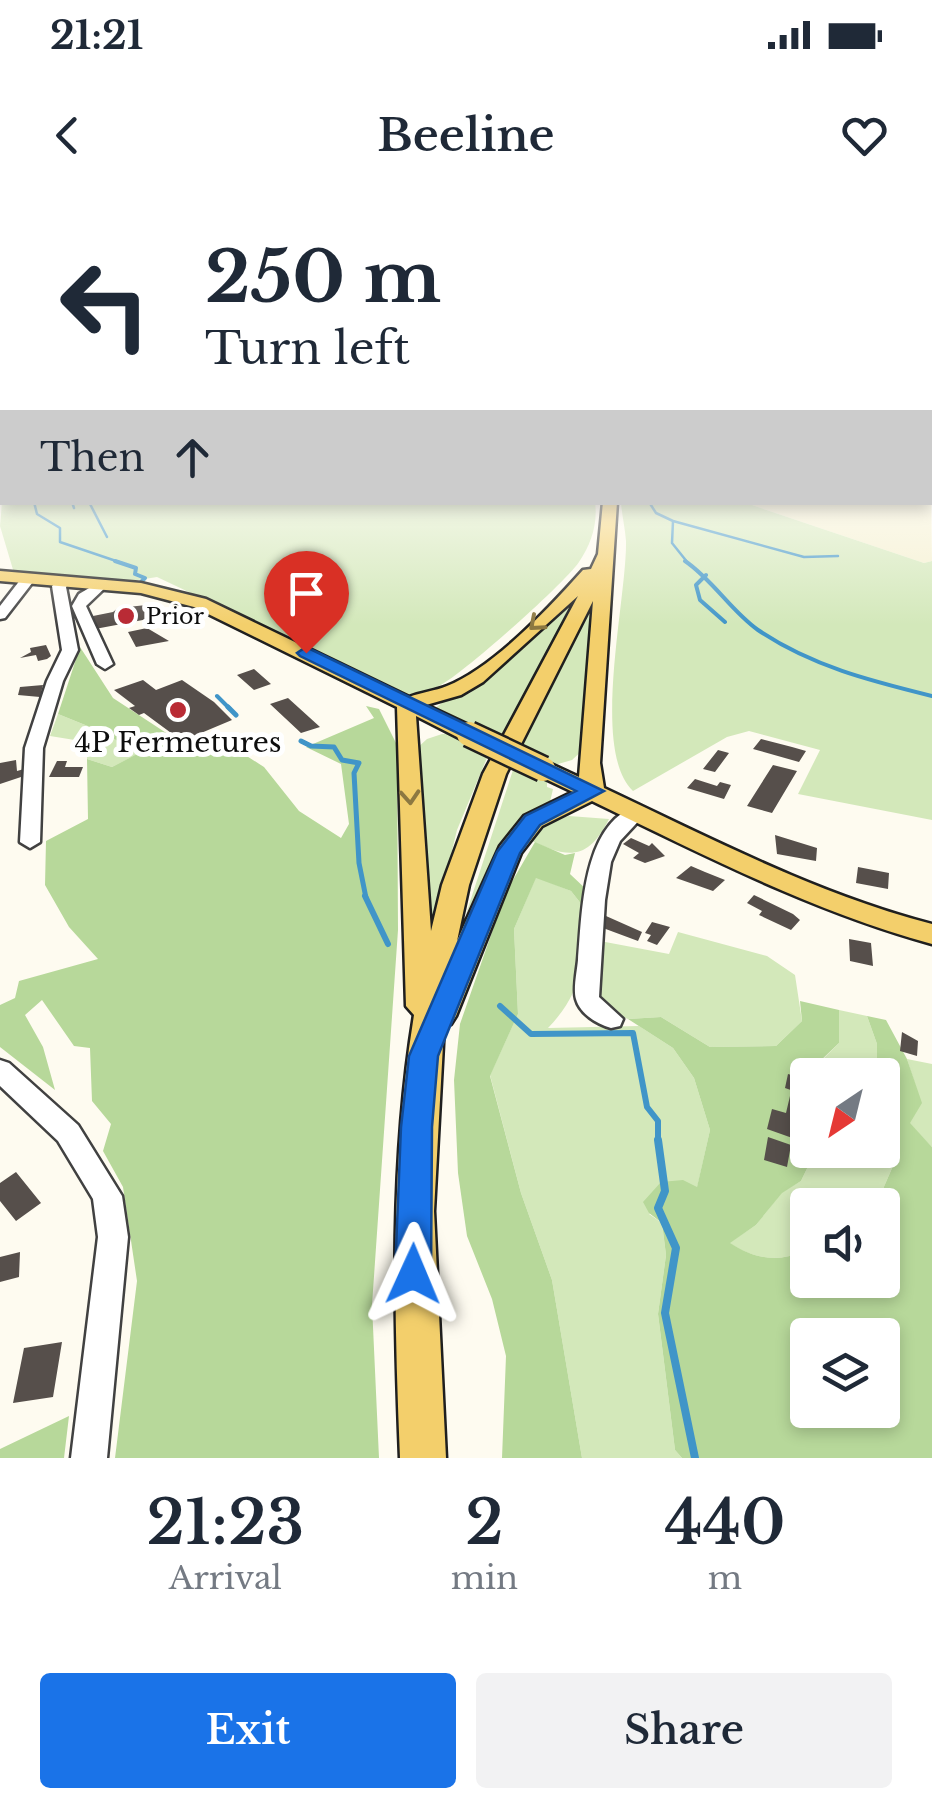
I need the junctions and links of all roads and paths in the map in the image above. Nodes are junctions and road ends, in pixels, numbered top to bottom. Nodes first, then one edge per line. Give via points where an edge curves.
1 (609, 508) edge
2 (605, 555) junction
3 (0, 576) edge
4 (29, 578) junction
5 (64, 582) junction
6 (101, 584) junction
7 (0, 615) edge
8 (105, 664) dead end
9 (411, 703) junction
10 (463, 730) junction
11 (407, 744) junction
12 (591, 755) junction
13 (543, 770) junction
14 (593, 791) junction
15 (637, 812) junction
16 (30, 842) dead end
17 (932, 934) edge
18 (611, 1019) dead end
19 (424, 1056) junction
20 (0, 1070) edge
21 (89, 1458) edge
22 (422, 1458) edge

1 - 2 main road
2 -> 9 main road via 474,679
2 - 12 main road
2 - 19 main road via 481,807 440,958
3 - 4 main road
4 - 5 main road
4 - 7 street
5 - 6 main road
5 - 16 street via 60,598 70,650 34,748
6 - 8 street via 79,606
6 - 9 main road via 200,603
9 - 10 main road
9 - 11 main road via 404,720
10 - 11 main road via 425,733
10 - 13 main road, bridge
11 -> 19 main road
12 - 13 main road via 577,766
12 - 14 main road
13 - 14 main road
14 - 15 main road
14 - 19 main road via 532,820 509,852
15 - 17 main road via 842,908
15 - 18 street via 612,837 597,886 587,998
19 - 22 main road via 413,1274
20 - 21 street via 68,1133 107,1196 113,1236

